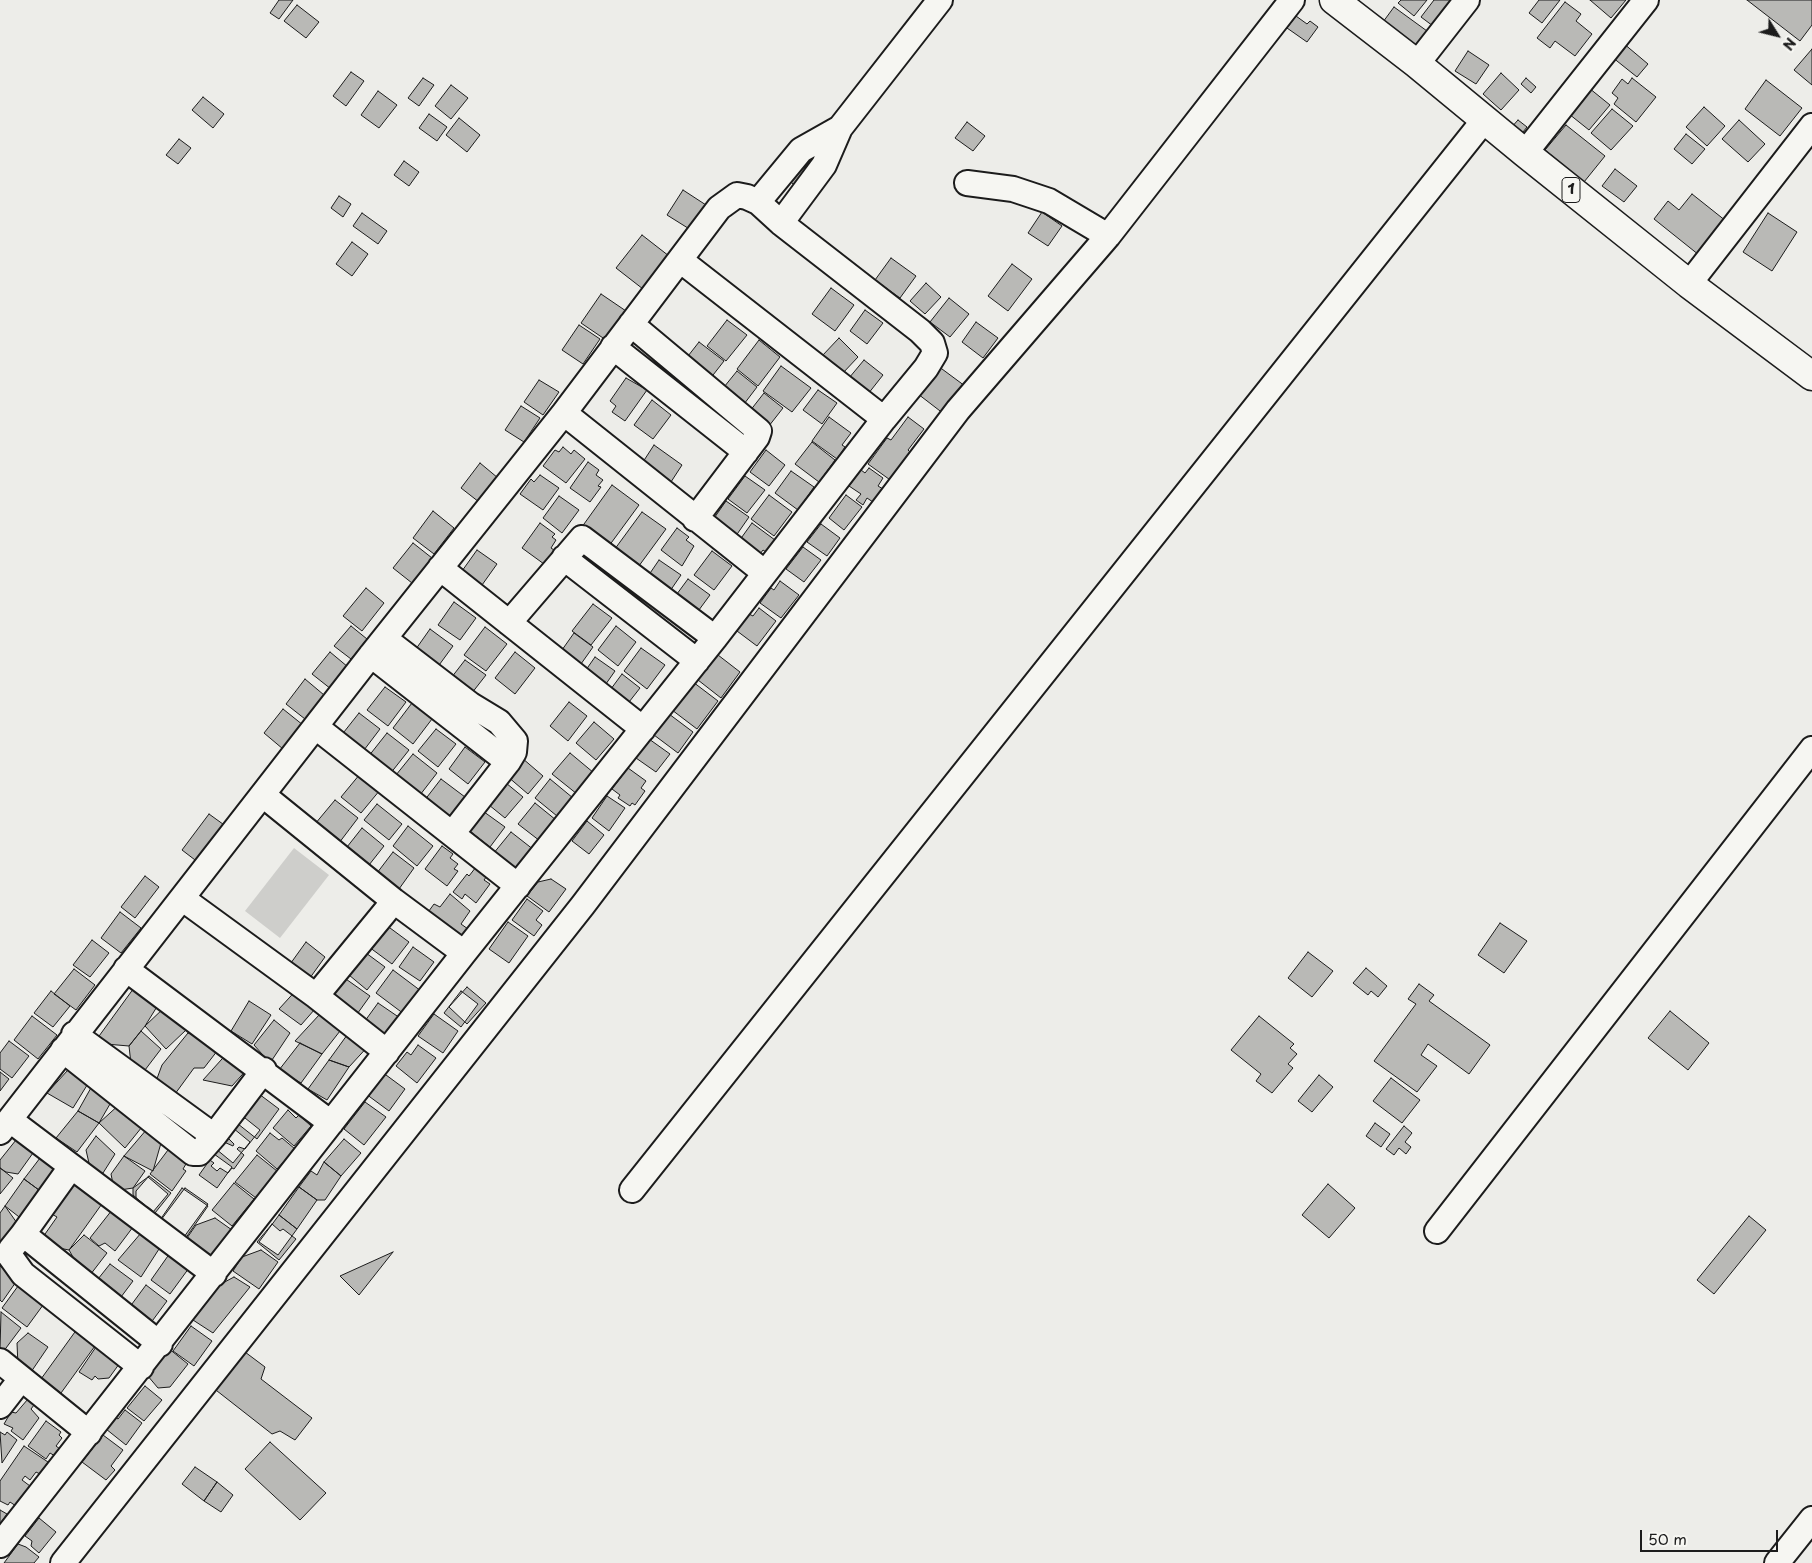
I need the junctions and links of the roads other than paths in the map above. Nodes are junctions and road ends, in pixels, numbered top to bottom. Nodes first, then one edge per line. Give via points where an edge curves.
1 (940, 0) edge
2 (1292, 0) edge
3 (1334, 0) edge
4 (1467, 0) edge
5 (1646, 0) edge
6 (1417, 64) junction
7 (1485, 119) junction
8 (1812, 126) edge
9 (840, 128) junction
10 (1525, 154) junction
11 (967, 183) dead end
12 (758, 202) junction
13 (781, 223) junction
14 (1108, 236) junction
15 (680, 260) junction
16 (1689, 284) junction
17 (631, 324) junction
18 (613, 347) junction
19 (1812, 376) edge
20 (564, 413) junction
21 (884, 419) junction
22 (746, 452) junction
23 (695, 518) junction
24 (564, 558) junction
25 (440, 568) junction
26 (765, 574) junction
27 (509, 623) junction
28 (715, 638) junction
29 (378, 647) junction
30 (697, 661) junction
31 (316, 727) junction
32 (643, 729) junction
33 (1812, 749) edge
34 (263, 795) junction
35 (452, 834) junction
36 (518, 886) junction
37 (183, 900) junction
38 (394, 901) junction
39 (464, 953) junction
40 (126, 969) junction
41 (316, 996) junction
42 (69, 1042) junction
43 (387, 1052) junction
44 (264, 1070) junction
45 (331, 1123) junction
46 (5, 1126) edge
47 (71, 1168) junction
48 (632, 1190) dead end
49 (1437, 1231) dead end
50 (23, 1234) junction
51 (214, 1274) junction
52 (160, 1344) junction
53 (0, 1361) edge
54 (141, 1367) junction
55 (21, 1379) junction
56 (0, 1406) edge
57 (89, 1433) junction
58 (1812, 1519) edge
59 (0, 1545) edge
60 (63, 1563) edge
61 (1777, 1563) edge

1 - 9 street
2 - 14 street
3 - 6 highway, 1
4 - 6 street
5 - 10 street
6 - 7 highway, 1
7 - 10 highway, 1
7 - 48 street
8 - 16 street
9 - 12 street via 801,150
9 - 13 street via 824,165
10 - 16 highway, 1
11 - 14 street via 1014,189 1049,201
12 - 13 street
12 - 15 street via 737,196 719,208
13 - 21 street via 932,343 935,352 926,368
14 - 60 street via 958,410 583,905
15 - 17 street
15 - 21 street
16 - 19 highway, 1
17 - 18 street
17 - 22 street via 759,431
18 - 20 street
18 - 22 street
20 - 23 street
20 - 25 street
21 - 26 street
22 - 23 street
23 - 26 street
24 - 27 street
24 - 28 street via 579,540 585,539
24 - 30 street
25 - 27 street
25 - 29 street
26 - 28 street
27 - 32 street
28 - 30 street
29 - 31 street
29 - 35 street via 508,762
30 - 32 street
31 - 34 street
31 - 35 street
32 - 36 street
33 - 49 street
34 - 37 street
34 - 38 street
35 - 36 street
36 - 39 street
37 - 40 street
37 - 41 street
38 - 39 street
38 - 41 street
39 - 43 street
40 - 42 street
40 - 44 street
41 - 43 street
42 - 44 street via 192,1152 199,1153 214,1136
42 - 46 street
43 - 45 street
44 - 45 street
45 - 51 street
46 - 47 street
47 - 50 street
47 - 51 street
50 - 52 street
50 - 54 street via 11,1249 10,1256 23,1274
51 - 52 street
52 - 54 street
53 - 55 street
54 - 57 street
55 - 56 street
55 - 57 street
57 - 59 street
58 - 61 street

